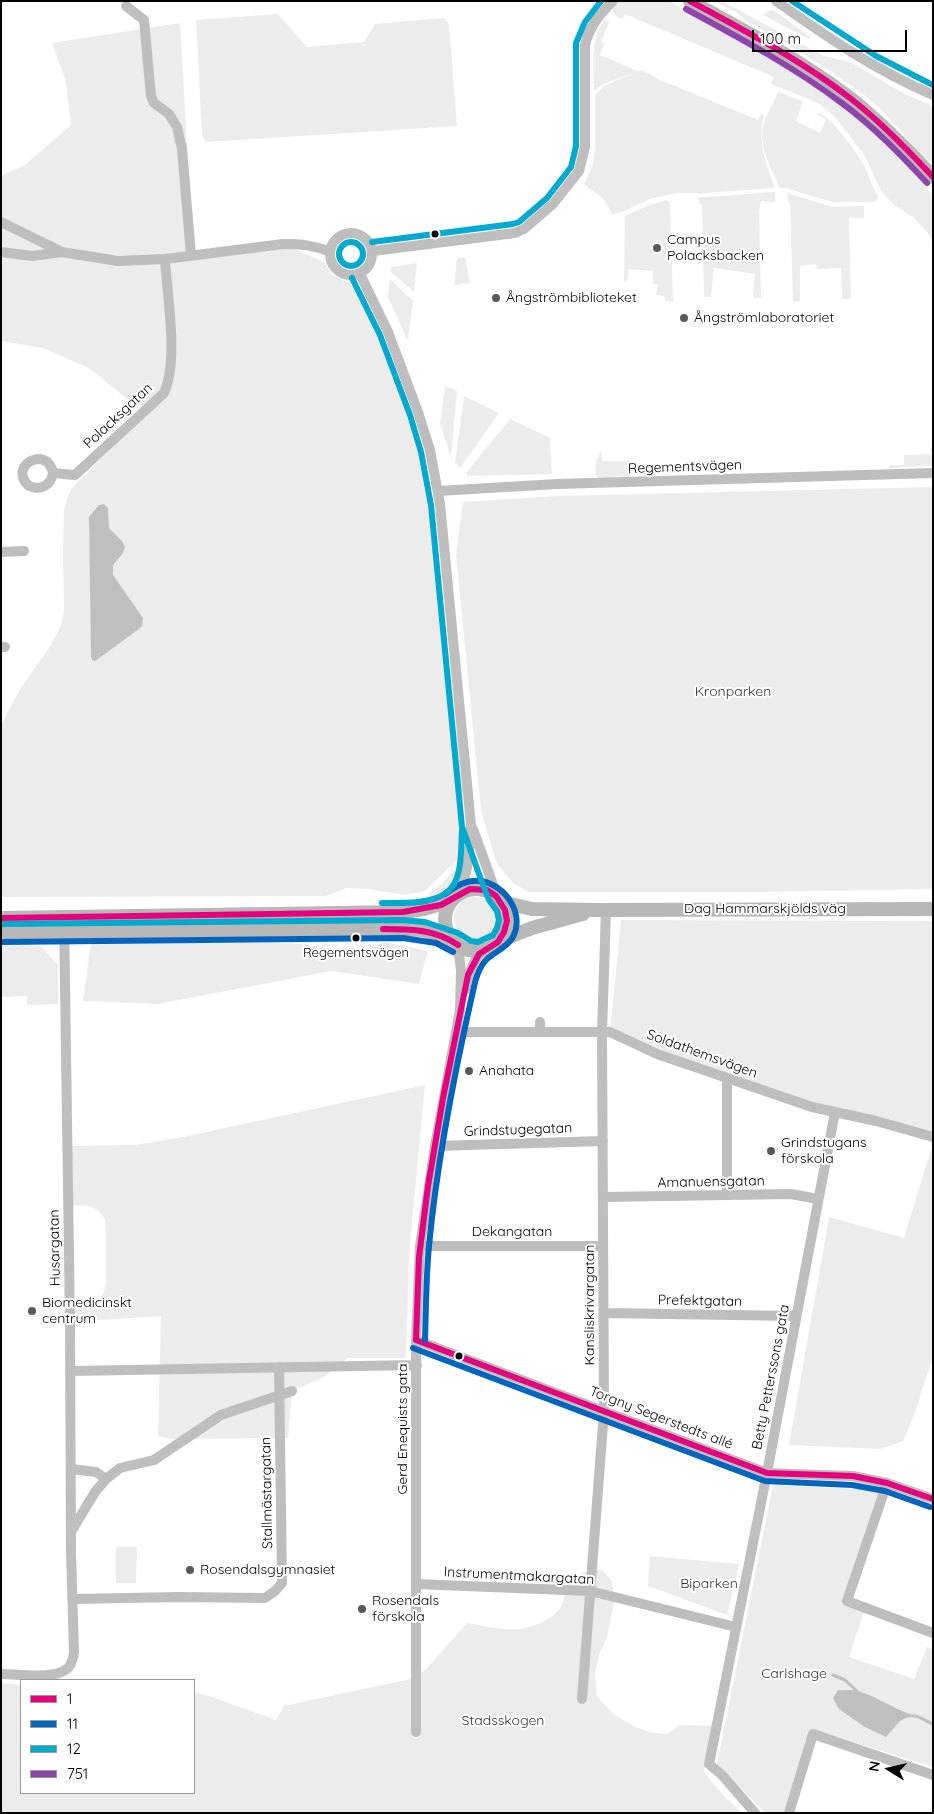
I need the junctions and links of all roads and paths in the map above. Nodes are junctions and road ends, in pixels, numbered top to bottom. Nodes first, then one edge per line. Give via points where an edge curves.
1 (690, 1) edge
2 (776, 1) edge
3 (611, 3) edge
4 (126, 6) dead end
5 (933, 95) edge
6 (933, 177) edge
7 (1, 222) edge
8 (373, 251) junction
9 (1, 252) edge
10 (62, 252) junction
11 (330, 252) junction
12 (192, 255) junction
13 (165, 259) junction
14 (360, 274) junction
15 (52, 473) dead end
16 (933, 473) edge
17 (438, 491) junction
18 (24, 551) dead end
19 (1, 552) edge
20 (471, 825) junction
21 (455, 897) junction
22 (500, 899) junction
23 (933, 909) edge
24 (602, 910) junction
25 (64, 917) junction
26 (1, 918) edge
27 (65, 932) junction
28 (1, 933) edge
29 (499, 941) junction
30 (456, 943) junction
31 (484, 950) junction
32 (460, 1010) junction
33 (457, 1032) junction
34 (602, 1032) junction
35 (727, 1079) junction
36 (835, 1112) junction
37 (933, 1137) edge
38 (603, 1141) junction
39 (435, 1146) junction
40 (727, 1195) junction
41 (603, 1197) junction
42 (818, 1199) junction
43 (420, 1246) junction
44 (603, 1246) junction
45 (604, 1313) junction
46 (796, 1316) junction
47 (416, 1340) junction
48 (417, 1365) junction
49 (279, 1368) junction
50 (70, 1371) junction
51 (292, 1391) dead end
52 (279, 1396) junction
53 (604, 1411) junction
54 (70, 1469) junction
55 (767, 1473) junction
56 (106, 1479) junction
57 (887, 1483) junction
58 (933, 1499) edge
59 (71, 1533) junction
60 (416, 1584) junction
61 (590, 1591) junction
62 (73, 1599) junction
63 (736, 1627) junction
64 (933, 1633) edge
65 (1, 1674) edge
66 (582, 1699) dead end
67 (416, 1732) dead end
68 (933, 1775) edge
69 (755, 1813) edge
70 (789, 1813) edge

1 - 6 main road via 791,58 849,98 908,150
2 - 5 street via 870,64
3 - 8 street via 589,30 584,45 585,148 579,171 553,204 516,233
4 - 12 street via 144,20 151,96 177,127
7 - 10 street
8 - 11 street via 365,238 352,233 339,237
8 - 14 street via 370,265
9 - 10 street via 32,256
10 - 13 street via 118,261
11 - 12 street via 318,246 283,244
11 - 14 street via 338,271 344,275
12 - 13 street
13 - 15 street, Polacksgatan via 170,311 170,371 164,393 75,474
14 - 17 street via 388,332 418,412
16 - 17 street, Regementsvägen via 557,484
17 - 20 street
18 - 19 street
20 - 21 street via 465,881
20 - 22 street
21 - 22 main road via 477,888
21 - 25 main road via 424,909 403,912
21 - 30 main road via 447,909 445,921
22 - 24 main road, Dag Hammarskjölds väg via 532,909
22 - 29 main road via 508,920
23 - 24 main road, Dag Hammarskjölds väg
24 - 29 main road, Dag Hammarskjölds väg via 532,928
24 - 34 street, Kansliskrivargatan via 605,946
25 - 26 main road
25 - 27 street, Husargatan
27 - 28 main road
27 - 30 main road via 403,929 423,930
27 - 50 street, Husargatan
29 - 31 main road
30 - 31 main road via 468,950
30 - 32 street, Gerd Enequists gata via 461,971
31 - 32 street, Gerd Enequists gata via 470,972
32 - 33 street, Gerd Enequists gata
33 - 34 street, Soldathemsvägen via 540,1027
33 - 39 street, Gerd Enequists gata
34 - 35 street, Soldathemsvägen via 610,1032 656,1054
34 - 38 street, Kansliskrivargatan
35 - 36 street, Soldathemsvägen
35 - 40 street
36 - 37 street, Soldathemsvägen
36 - 42 street, Betty Petterssons gata
38 - 39 street, Grindstugegatan
38 - 41 street, Kansliskrivargatan
39 - 43 street, Gerd Enequists gata
40 - 41 street, Amanuensgatan
40 - 42 street, Amanuensgatan via 791,1194
41 - 44 street, Kansliskrivargatan
42 - 46 street, Betty Petterssons gata
43 - 44 street, Dekangatan
43 - 47 street, Gerd Enequists gata
44 - 45 street, Kansliskrivargatan
45 - 46 street, Prefektgatan
45 - 53 street, Kansliskrivargatan
46 - 55 street, Betty Petterssons gata
47 - 48 street, Gerd Enequists gata
47 - 53 street, Torgny Segerstedts allé
48 - 49 street
48 - 60 street, Gerd Enequists gata
49 - 50 street
49 - 52 street, Stallmästargatan
50 - 54 street, Husargatan
51 - 52 street
52 - 56 street via 220,1415 154,1460 120,1468
52 - 62 street, Stallmästargatan via 282,1583 274,1592 266,1598
53 - 55 street, Torgny Segerstedts allé
53 - 61 street, Kansliskrivargatan
54 - 56 street via 96,1472
54 - 59 street, Husargatan
55 - 57 street, Torgny Segerstedts allé via 853,1476
55 - 63 street, Betty Petterssons gata
56 - 59 street
57 - 58 street, Torgny Segerstedts allé
57 - 64 street via 847,1601
59 - 62 street, Husargatan
60 - 61 street, Instrumentmakargatan
60 - 67 street, Gerd Enequists gata
61 - 63 street, Instrumentmakargatan
61 - 66 street, Kansliskrivargatan
62 - 65 street, Husargatan via 74,1653 69,1668 56,1675
63 - 69 street, Betty Petterssons gata via 709,1764
68 - 70 street via 813,1734

